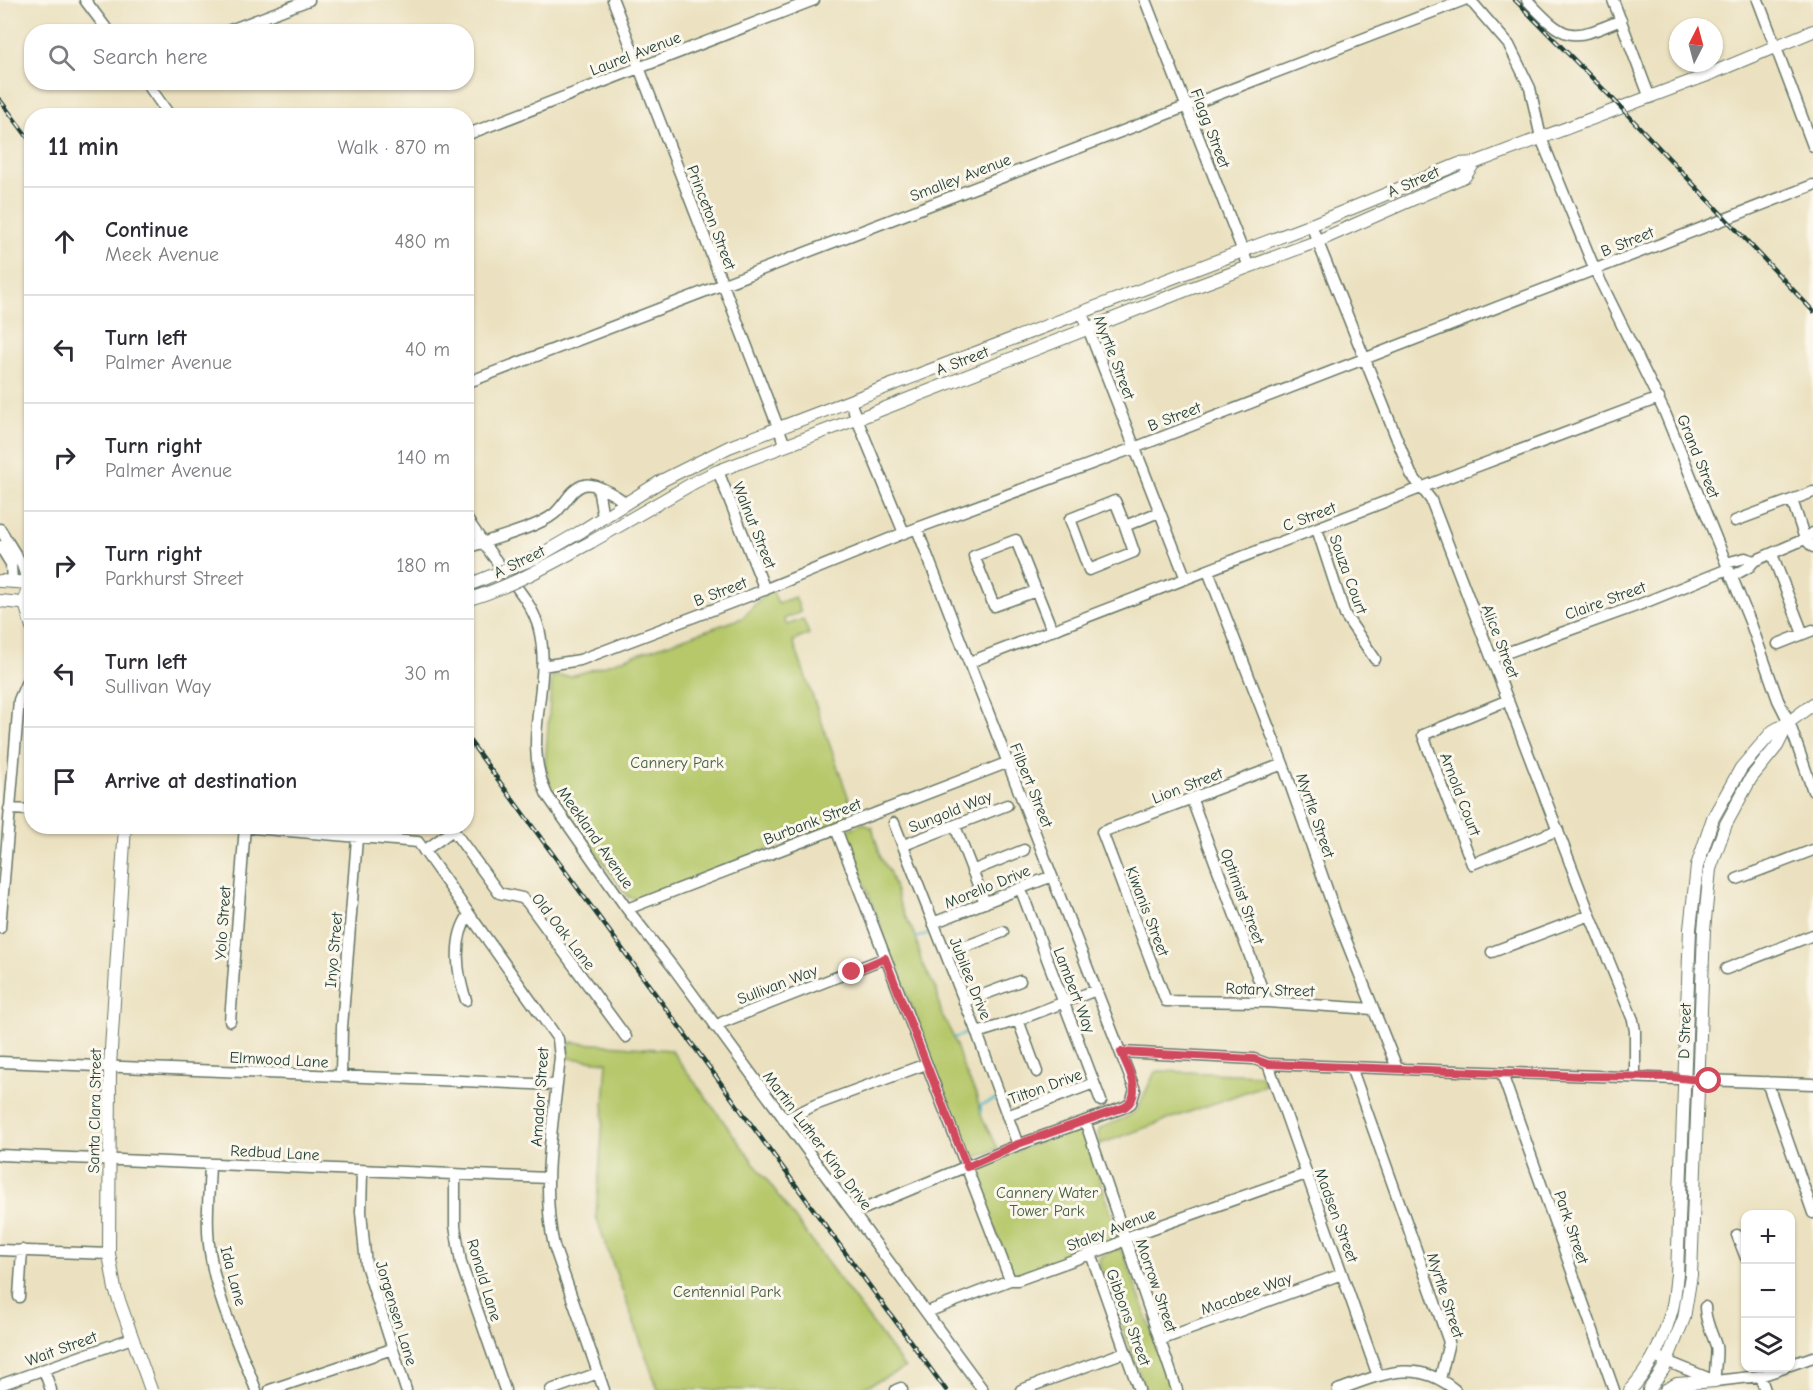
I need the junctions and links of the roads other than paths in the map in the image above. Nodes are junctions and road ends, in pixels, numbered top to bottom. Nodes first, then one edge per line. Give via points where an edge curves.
1 (86, 0) edge
2 (309, 0) edge
3 (613, 0) edge
4 (814, 0) edge
5 (1145, 0) edge
6 (1464, 0) edge
7 (1470, 0) edge
8 (1527, 0) edge
9 (1613, 0) edge
10 (1758, 0) edge
11 (1621, 20) junction
12 (103, 24) edge
13 (246, 24) edge
14 (1813, 31) edge
15 (1776, 46) junction
16 (639, 68) junction
17 (152, 90) edge
18 (1650, 98) junction
19 (1186, 106) junction
20 (164, 108) edge
21 (474, 132) edge
22 (1541, 138) junction
23 (1813, 146) edge
24 (1474, 163) junction
25 (1813, 185) edge
26 (1311, 225) junction
27 (1318, 241) junction
28 (1243, 251) junction
29 (1249, 267) junction
30 (1595, 270) junction
31 (722, 284) junction
32 (1082, 313) junction
33 (1088, 329) junction
34 (1365, 358) junction
35 (474, 380) edge
36 (1659, 398) junction
37 (850, 402) junction
38 (857, 419) junction
39 (777, 428) junction
40 (785, 445) junction
41 (1134, 447) junction
42 (718, 471) junction
43 (598, 488) junction
44 (1421, 489) junction
45 (1813, 492) edge
46 (1792, 500) junction
47 (626, 503) junction
48 (1159, 512) junction
49 (603, 517) junction
50 (1735, 522) dead end
51 (1125, 526) junction
52 (0, 529) edge
53 (474, 529) edge
54 (917, 529) junction
55 (1317, 529) junction
56 (904, 533) junction
57 (1810, 540) edge
58 (483, 542) junction
59 (474, 545) edge
60 (0, 546) edge
61 (1772, 554) junction
62 (24, 570) edge
63 (1728, 570) junction
64 (1208, 571) junction
65 (1186, 579) junction
66 (6, 582) edge
67 (24, 583) edge
68 (474, 583) edge
69 (765, 590) junction
70 (1036, 591) junction
71 (474, 598) edge
72 (24, 599) edge
73 (0, 601) edge
74 (24, 603) edge
75 (1052, 631) junction
76 (1808, 632) edge
77 (1778, 644) dead end
78 (1492, 658) junction
79 (1375, 659) dead end
80 (970, 662) junction
81 (542, 666) junction
82 (24, 688) edge
83 (1508, 700) junction
84 (1813, 704) edge
85 (1789, 722) junction
86 (1009, 762) junction
87 (1283, 764) junction
88 (1813, 791) edge
89 (1192, 800) junction
90 (1006, 805) dead end
91 (9, 809) junction
92 (24, 810) edge
93 (894, 823) dead end
94 (955, 825) junction
95 (836, 829) junction
96 (1558, 830) junction
97 (1102, 832) joint
98 (124, 834) edge
99 (243, 834) edge
100 (358, 834) edge
101 (367, 834) edge
102 (441, 834) edge
103 (455, 834) edge
104 (904, 845) junction
105 (421, 846) junction
106 (1024, 850) dead end
107 (1813, 850) edge
108 (972, 871) junction
109 (1052, 876) junction
110 (1737, 879) dead end
111 (1021, 890) junction
112 (985, 903) junction
113 (627, 909) junction
114 (469, 915) junction
115 (1590, 915) junction
116 (933, 923) junction
117 (0, 928) edge
118 (1003, 932) dead end
119 (1813, 935) edge
120 (1492, 952) dead end
121 (946, 954) junction
122 (885, 958) junction
123 (1726, 969) dead end
124 (1020, 981) dead end
125 (1096, 990) junction
126 (466, 1000) dead end
127 (1166, 1001) joint
128 (964, 1002) junction
129 (1267, 1002) junction
130 (1063, 1003) junction
131 (1373, 1009) junction
132 (1018, 1020) junction
133 (230, 1022) dead end
134 (715, 1027) junction
135 (977, 1033) junction
136 (626, 1036) dead end
137 (1121, 1052) junction
138 (0, 1062) edge
139 (926, 1064) junction
140 (1268, 1064) junction
141 (110, 1066) junction
142 (1351, 1067) junction
143 (1397, 1068) junction
144 (1037, 1072) dead end
145 (1502, 1074) junction
146 (341, 1076) junction
147 (1635, 1076) junction
148 (1684, 1078) junction
149 (1699, 1080) junction
150 (1767, 1082) junction
151 (1094, 1083) junction
152 (1813, 1084) edge
153 (557, 1085) junction
154 (1101, 1101) dead end
155 (1007, 1116) junction
156 (784, 1120) junction
157 (1085, 1121) junction
158 (1018, 1144) junction
159 (0, 1155) edge
160 (110, 1160) junction
161 (210, 1164) junction
162 (967, 1167) junction
163 (362, 1171) junction
164 (1306, 1174) junction
165 (455, 1175) junction
166 (548, 1178) junction
167 (854, 1213) junction
168 (1813, 1213) edge
169 (1737, 1235) dead end
170 (1125, 1240) junction
171 (1741, 1245) edge
172 (0, 1250) edge
173 (21, 1251) junction
174 (109, 1254) junction
175 (1091, 1254) junction
176 (1342, 1274) junction
177 (1010, 1280) junction
178 (19, 1297) dead end
179 (1706, 1307) dead end
180 (927, 1312) junction
181 (132, 1338) junction
182 (1160, 1340) junction
183 (392, 1349) junction
184 (1125, 1352) junction
185 (1654, 1356) junction
186 (1813, 1357) edge
187 (1667, 1361) junction
188 (1795, 1364) edge
189 (44, 1370) junction
190 (1772, 1372) edge
191 (598, 1373) junction
192 (1378, 1376) junction
193 (1760, 1376) junction
194 (1440, 1379) junction
195 (1715, 1380) junction
196 (0, 1385) edge
197 (51, 1390) edge
198 (151, 1390) edge
199 (256, 1390) edge
200 (270, 1390) edge
201 (406, 1390) edge
202 (505, 1390) edge
203 (551, 1390) edge
204 (604, 1390) edge
205 (896, 1390) edge
206 (903, 1390) edge
207 (983, 1390) edge
208 (1022, 1390) edge
209 (1139, 1390) edge
210 (1177, 1390) edge
211 (1338, 1390) edge
212 (1455, 1390) edge
213 (1614, 1390) edge
214 (1630, 1390) edge
215 (1649, 1390) edge
216 (1666, 1390) edge
217 (1765, 1390) edge

1 - 12 street
2 - 13 street
3 - 16 street, Princeton Street
4 - 16 street, Laurel Avenue
5 - 19 street, Flagg Street
6 - 19 street, Smalley Avenue
7 - 22 street, Grand Street via 1509,45 1530,88
8 - 11 street via 1557,30 1568,35 1588,34
9 - 11 street
10 - 15 street
11 - 18 street
14 - 15 main road, A Street
15 - 18 main road, A Street
15 - 23 street
16 - 21 street, Laurel Avenue
16 - 31 street, Princeton Street
17 - 20 street
18 - 22 main road, A Street
19 - 28 street, Flagg Street
19 - 31 street, Smalley Avenue
22 - 24 main road, A Street
22 - 30 street, Grand Street
24 - 26 main road, A Street via 1459,164
24 - 27 main road, A Street via 1465,176
25 - 30 street, B Street
26 - 27 street, Alice Street
26 - 28 main road, A Street
27 - 29 main road, A Street
27 - 34 street, Alice Street
28 - 29 street, Flagg Street
28 - 32 main road, A Street
29 - 33 main road, A Street
30 - 34 street, B Street
30 - 36 street, Grand Street
31 - 35 street, Smalley Avenue
31 - 39 street, Princeton Street
32 - 33 street, Myrtle Street
32 - 37 main road, A Street
33 - 38 main road, A Street
33 - 41 street, Myrtle Street
34 - 41 street, B Street
34 - 44 street, Alice Street via 1411,474
36 - 44 street, C Street
36 - 63 street, Grand Street
37 - 38 street
37 - 39 main road, A Street
38 - 40 main road, A Street
38 - 56 street
39 - 40 street, Princeton Street
39 - 47 main road, A Street via 718,452
40 - 42 main road, A Street
41 - 48 street, Myrtle Street
41 - 54 street, B Street
42 - 69 street, Walnut Street
42 - 71 main road, A Street, bridge via 515,582
43 - 47 street
43 - 49 street
43 - 58 street, A Street via 583,485 546,519
44 - 55 street, C Street
44 - 78 street, Alice Street via 1431,500
45 - 46 street
46 - 50 street
46 - 57 street
47 - 49 main road, A Street
48 - 51 street
48 - 65 street, Myrtle Street
49 - 68 main road, A Street, bridge via 535,558
51 - 51 street via 1115,501 1070,519 1089,570 1134,552
52 - 62 street
53 - 58 street, Meekland Avenue
54 - 56 street, B Street
54 - 80 street, Filbert Street
55 - 64 street, C Street
55 - 79 street, Souza Court via 1345,615
56 - 69 street, B Street
57 - 61 street, Claire Street
58 - 59 street, A Street
58 - 81 street, Meekland Avenue via 535,617
60 - 66 street via 11,564
61 - 63 street, Claire Street via 1749,567
61 - 76 street
63 - 78 street, Claire Street
63 - 85 street, Grand Street
64 - 65 street, C Street
64 - 87 street, Myrtle Street
65 - 75 street, C Street
66 - 67 main road
66 - 72 main road
69 - 81 street, B Street via 580,660
70 - 70 street via 1016,540 974,556 994,606
70 - 75 street
73 - 74 main road
75 - 80 street, C Street
76 - 77 street
78 - 83 street, Alice Street
80 - 86 street, Filbert Street
81 - 113 street, Meekland Avenue via 535,742 541,782
82 - 91 street via 19,700
83 - 96 street, Alice Street
83 - 96 street, Arnold Court via 1423,735 1472,864
84 - 85 main road, D Street
85 - 88 street, Grand Street
85 - 148 main road, D Street via 1773,731 1741,768 1713,818 1697,866 1690,929
85 - 149 main road, D Street via 1726,824 1710,869
86 - 95 street, Burbank Street
86 - 109 street, Filbert Street
87 - 89 street, Lion Street
87 - 131 street, Myrtle Street
89 - 97 street, Lion Street
89 - 129 street, Optimist Street
90 - 94 street, Sungold Way
91 - 92 street
91 - 117 street
93 - 104 street, Jubilee Drive
94 - 104 street, Sungold Way
94 - 108 street
95 - 113 street, Burbank Street
95 - 122 street
96 - 115 street, Alice Street
97 - 127 street, Kiwanis Street
98 - 141 main road, Santa Clara Street
99 - 133 street, Yolo Street
100 - 146 street, Inyo Street
101 - 105 street
102 - 105 street
103 - 136 street, Old Oak Lane via 499,893 527,902
104 - 116 street, Jubilee Drive
105 - 114 street, Amador Street
106 - 108 street
107 - 110 street
108 - 112 street
109 - 111 street, Morello Drive
109 - 125 street, Filbert Street
111 - 112 street, Morello Drive
111 - 130 street, Lambert Way
112 - 116 street, Morello Drive
113 - 134 street, Martin Luther King Drive
114 - 126 street via 463,926 459,957 459,978
114 - 153 street, Amador Street via 558,1039
115 - 120 street
115 - 147 street, Alice Street via 1633,1020
116 - 121 street, Jubilee Drive
118 - 121 street
119 - 123 street
121 - 128 street, Jubilee Drive
122 - 134 street, Sullivan Way
122 - 139 street
124 - 128 street
125 - 130 street
125 - 137 street, Filbert Street
127 - 129 street, Rotary Street
128 - 135 street, Jubilee Drive
129 - 131 street, Rotary Street
130 - 132 street
130 - 151 street, Lambert Way
131 - 143 street, Myrtle Street
132 - 135 street
132 - 144 street
134 - 156 street, Martin Luther King Drive
135 - 155 street, Jubilee Drive
137 - 140 street via 1254,1059
137 - 157 street, Filbert Street via 1134,1086 1132,1100 1125,1107
138 - 141 street, Elmwood Lane
139 - 156 street
139 - 162 street
140 - 142 street
140 - 164 street, Madsen Street
141 - 146 street, Elmwood Lane
141 - 160 main road, Santa Clara Street
142 - 143 street
142 - 194 street, Myrtle Street via 1449,1342
143 - 145 street
145 - 147 street
145 - 213 street, Park Street
146 - 153 street, Elmwood Lane
147 - 148 street
148 - 149 street
148 - 185 main road, D Street via 1677,1274 1671,1315
149 - 150 street
149 - 187 main road, D Street via 1691,1275 1684,1318
150 - 152 street
150 - 168 street
151 - 154 street, Lambert Way
151 - 155 street, Tilton Drive
153 - 166 street, Amador Street
155 - 158 street, Jubilee Drive
156 - 167 street, Martin Luther King Drive
157 - 158 street
157 - 170 street, Morrow Street
158 - 162 street
159 - 160 street, Redbud Lane
160 - 161 street, Redbud Lane
160 - 174 main road, Santa Clara Street
161 - 163 street, Redbud Lane
161 - 199 street, Ida Lane via 210,1256
162 - 167 street
162 - 177 street
163 - 165 street, Redbud Lane
163 - 183 street, Jorgensen Lane via 366,1265
164 - 170 street, Staley Avenue
164 - 176 street, Madsen Street
165 - 166 street, Redbud Lane
165 - 202 street, Ronald Lane via 455,1226 461,1263
166 - 191 street, Amador Street via 554,1246
167 - 180 street, Martin Luther King Drive
169 - 171 street
170 - 175 street, Staley Avenue
170 - 182 street, Morrow Street
172 - 173 street
173 - 174 street
173 - 178 street
174 - 181 main road, Santa Clara Street via 115,1289
175 - 177 street, Staley Avenue
175 - 184 street, Gibbons Street
176 - 182 street, Macabee Way
176 - 192 street, Madsen Street
177 - 180 street, Staley Avenue
179 - 195 street via 1705,1316 1717,1348
180 - 207 street, Martin Luther King Drive
181 - 189 street, Wait Street
181 - 198 main road, Santa Clara Street
182 - 210 street, Morrow Street
183 - 200 street
183 - 201 street, Jorgensen Lane
184 - 208 street
184 - 209 street, Gibbons Street
185 - 187 street
185 - 214 main road, D Street
186 - 188 street
187 - 195 street
187 - 215 main road, D Street
189 - 196 street, Wait Street
189 - 197 street
190 - 193 street
191 - 203 street
191 - 204 street, Amador Street
192 - 194 street via 1410,1371
192 - 211 street
193 - 195 street
193 - 217 street
194 - 212 street
195 - 216 main road via 1677,1384
205 - 206 street

